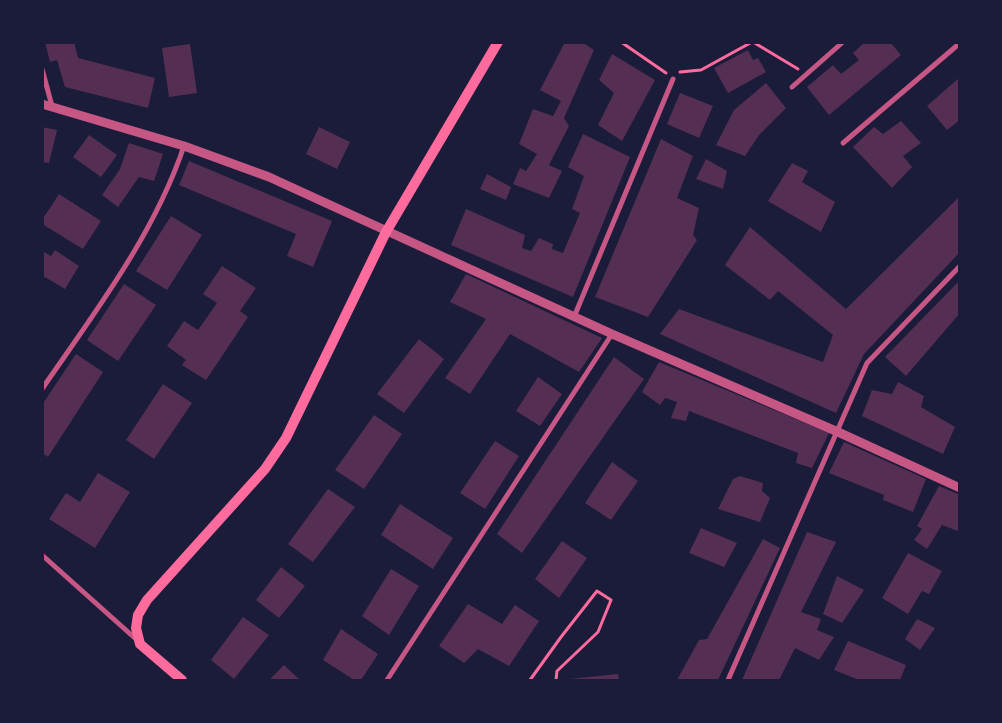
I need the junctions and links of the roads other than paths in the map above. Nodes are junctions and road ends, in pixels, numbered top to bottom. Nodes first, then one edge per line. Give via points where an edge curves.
1 (498, 42) edge
2 (843, 42) edge
3 (960, 44) edge
4 (42, 69) edge
5 (673, 79) dead end
6 (792, 87) dead end
7 (47, 105) edge
8 (843, 143) dead end
9 (184, 146) junction
10 (386, 232) junction
11 (960, 266) edge
12 (574, 317) junction
13 (612, 334) junction
14 (42, 389) edge
15 (838, 432) junction
16 (960, 488) edge
17 (42, 555) edge
18 (140, 644) junction
19 (182, 680) edge
20 (387, 680) edge
21 (728, 680) edge

1 - 10 main road
2 - 6 street
3 - 8 street
4 - 7 street
5 - 12 street
7 - 9 street
9 - 10 street via 269,177
9 - 14 street via 155,216 115,282
10 - 12 street
10 - 18 main road via 286,438 265,469 147,600 138,615 136,628
11 - 15 street via 867,363
12 - 13 street
13 - 15 street
13 - 20 street
15 - 16 street
15 - 21 street
17 - 18 street
18 - 19 main road

